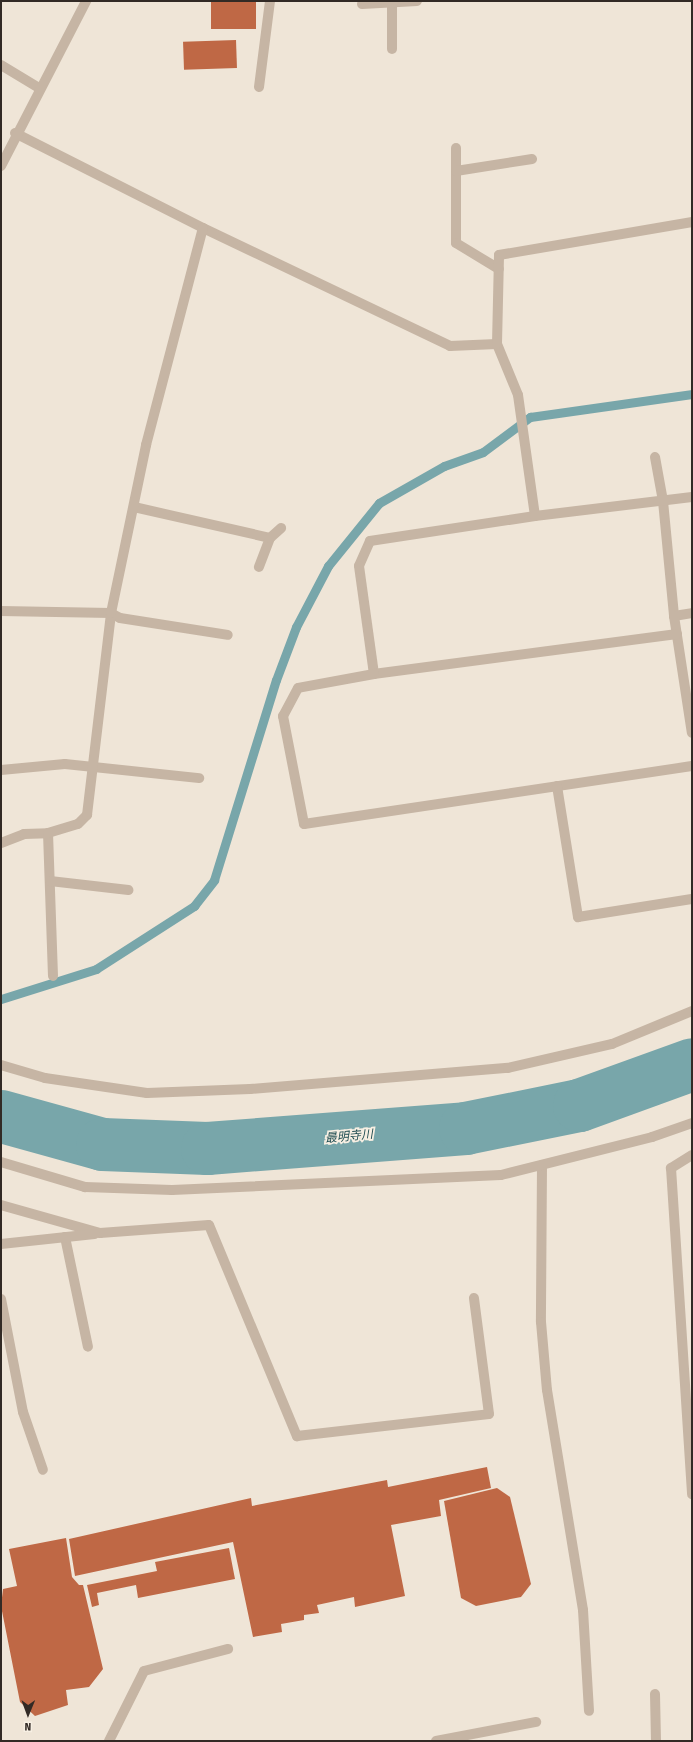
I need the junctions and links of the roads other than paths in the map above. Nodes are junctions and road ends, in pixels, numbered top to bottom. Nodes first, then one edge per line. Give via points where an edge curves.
1 (85, 1) edge
2 (270, 1) edge
3 (417, 1) edge
4 (392, 2) junction
5 (362, 4) dead end
6 (392, 49) dead end
7 (1, 65) edge
8 (259, 87) dead end
9 (40, 88) junction
10 (16, 133) junction
11 (456, 148) dead end
12 (532, 159) dead end
13 (1, 166) edge
14 (456, 171) junction
15 (692, 222) edge
16 (203, 228) junction
17 (499, 269) junction
18 (497, 344) junction
19 (655, 457) dead end
20 (692, 497) edge
21 (663, 501) junction
22 (134, 506) junction
23 (535, 516) junction
24 (281, 528) dead end
25 (270, 538) junction
26 (259, 567) dead end
27 (1, 611) edge
28 (111, 613) junction
29 (692, 614) edge
30 (674, 616) junction
31 (677, 634) junction
32 (228, 635) dead end
33 (374, 674) junction
34 (692, 733) edge
35 (93, 766) junction
36 (692, 766) edge
37 (1, 770) edge
38 (199, 778) dead end
39 (557, 786) junction
40 (48, 833) junction
41 (1, 842) edge
42 (50, 881) junction
43 (128, 890) dead end
44 (692, 900) edge
45 (53, 976) dead end
46 (692, 1011) edge
47 (1, 1065) edge
48 (692, 1123) edge
49 (692, 1154) edge
50 (1, 1162) edge
51 (542, 1165) junction
52 (1, 1205) edge
53 (100, 1233) junction
54 (65, 1237) junction
55 (1, 1244) edge
56 (474, 1298) dead end
57 (1, 1299) edge
58 (88, 1347) dead end
59 (43, 1470) dead end
60 (692, 1494) edge
61 (228, 1649) dead end
62 (655, 1694) dead end
63 (589, 1711) dead end
64 (536, 1722) dead end
65 (109, 1741) edge
66 (436, 1741) edge
67 (656, 1741) edge

1 - 9 street
2 - 8 street
3 - 4 street
4 - 5 street
4 - 6 street
7 - 9 street
9 - 10 street
10 - 13 street
10 - 16 street
11 - 14 street
12 - 14 street
14 - 17 street via 456,243
15 - 17 street via 499,255
16 - 18 street via 450,346
16 - 22 street via 146,444
17 - 18 street
18 - 23 street via 518,395
19 - 21 street
20 - 21 street
21 - 23 street
21 - 30 street
22 - 25 street
22 - 28 street
23 - 33 street via 370,541 358,566
24 - 25 street
25 - 26 street
27 - 28 street
28 - 32 street via 120,618
28 - 35 street
29 - 30 street
30 - 31 street
31 - 33 street
31 - 34 street
33 - 39 street via 298,688 283,716 304,824
35 - 37 street via 65,764
35 - 38 street
35 - 40 street via 88,815 78,824
36 - 39 street
39 - 44 street via 578,917
40 - 41 street via 24,834
40 - 42 street
42 - 43 street
42 - 45 street
46 - 47 street via 612,1044 508,1068 250,1089 146,1093 45,1078
48 - 51 street via 652,1137
49 - 60 street via 671,1168
50 - 51 street via 85,1187 172,1190 501,1175
51 - 63 street via 541,1322 548,1398 583,1610
52 - 53 street
53 - 54 street
53 - 56 street via 209,1225 297,1436 489,1414
54 - 55 street
54 - 58 street
57 - 59 street via 23,1412
61 - 65 street via 144,1671
62 - 67 street
64 - 66 street

